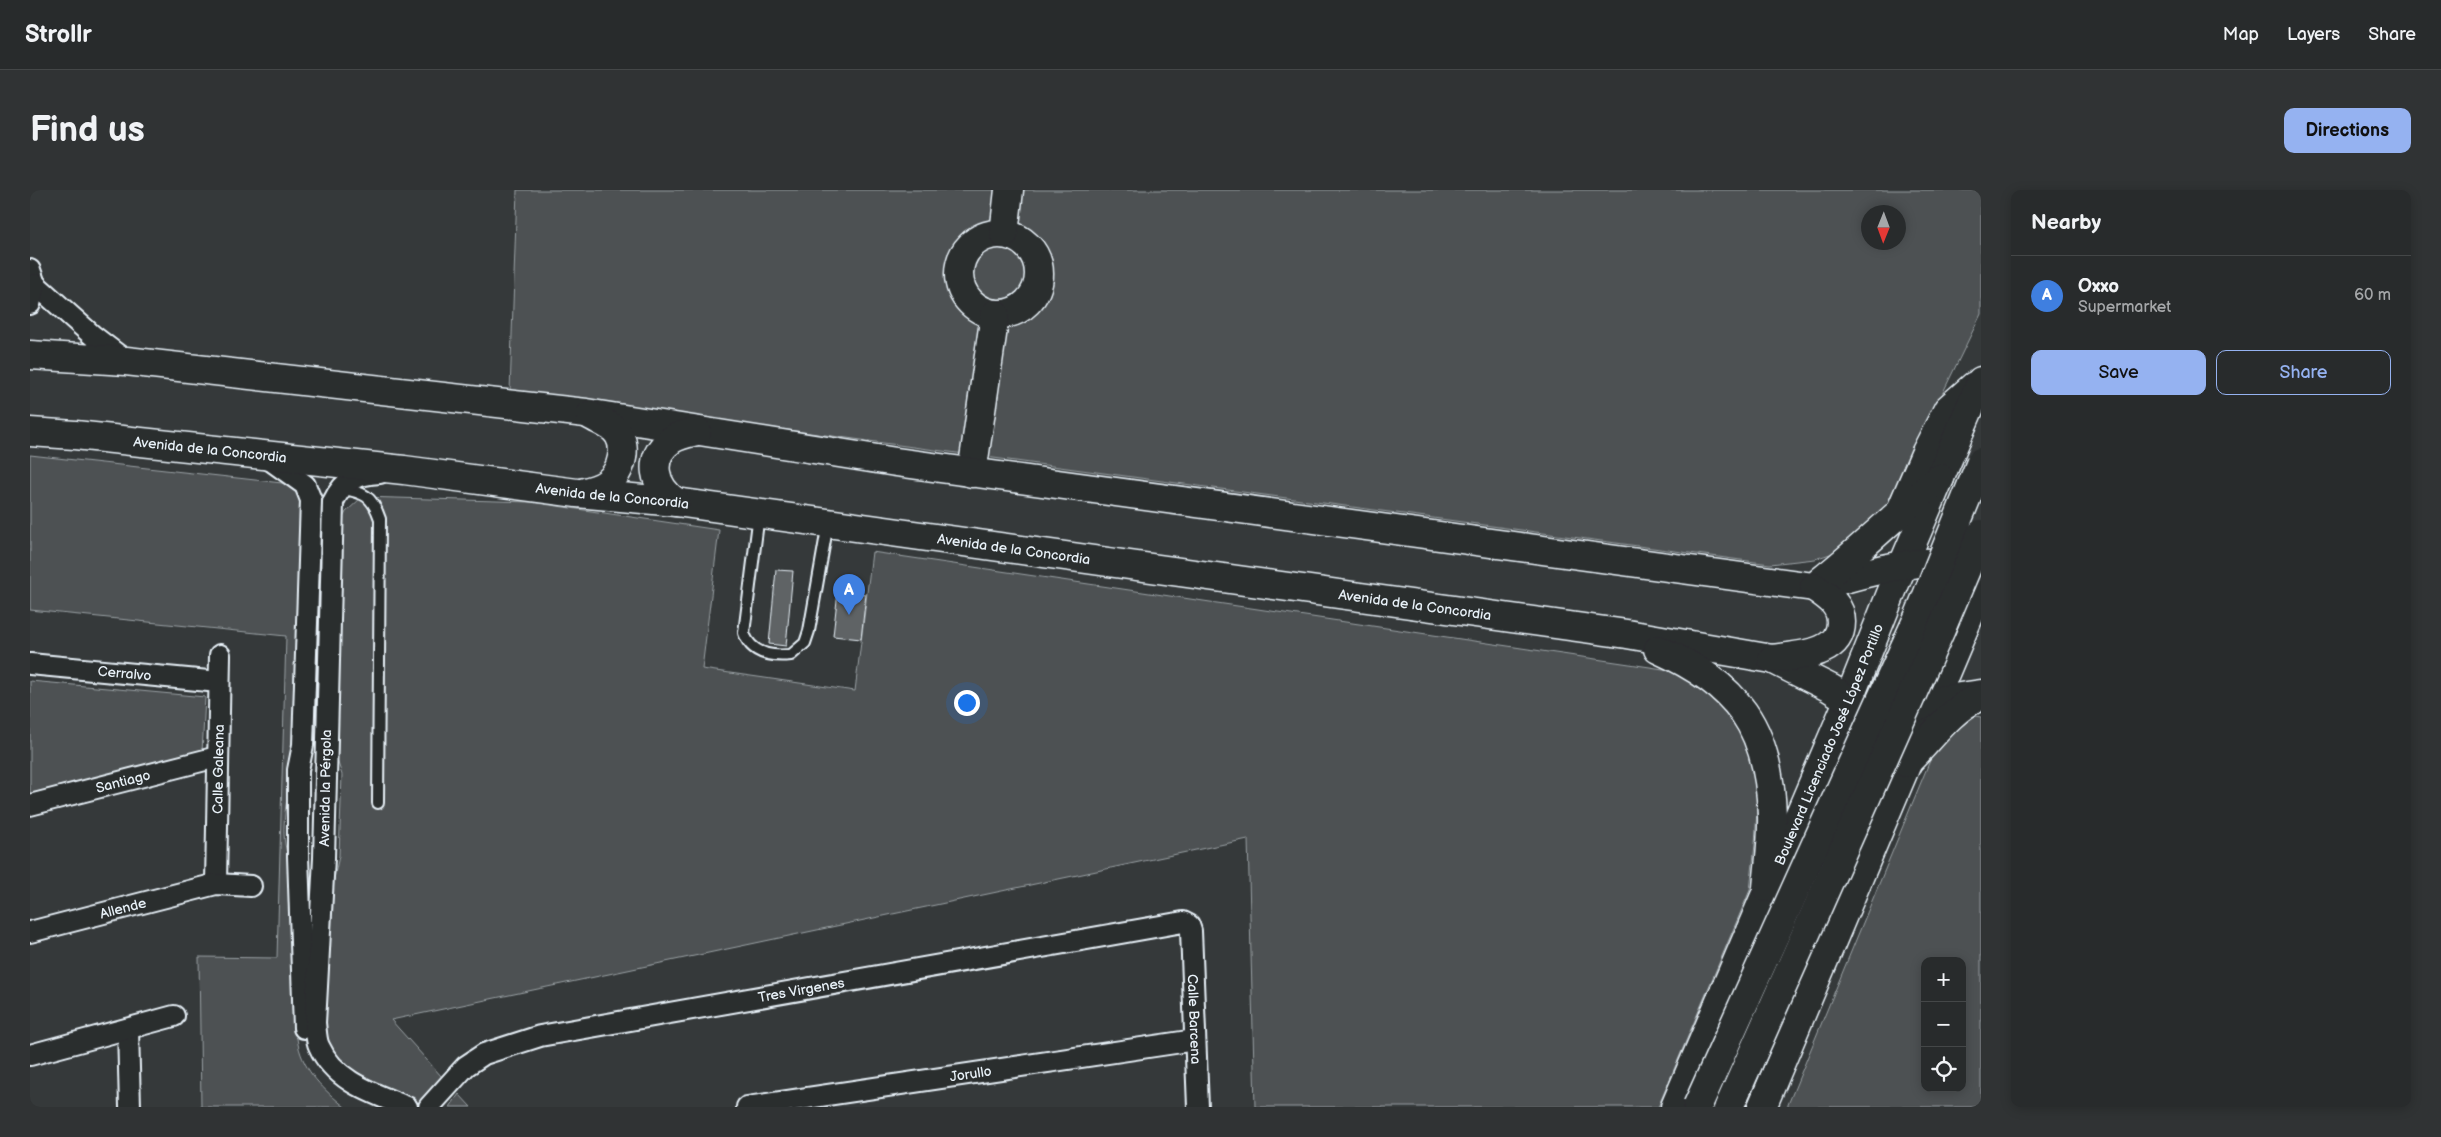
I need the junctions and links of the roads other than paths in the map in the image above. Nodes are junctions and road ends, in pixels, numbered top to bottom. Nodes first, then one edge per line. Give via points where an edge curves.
1 (1009, 190) edge
2 (1004, 234) junction
3 (33, 277) edge
4 (30, 304) edge
5 (995, 314) junction
6 (30, 355) edge
7 (126, 361) junction
8 (1981, 381) edge
9 (586, 413) junction
10 (697, 431) junction
11 (30, 432) edge
12 (264, 456) junction
13 (1981, 462) edge
14 (404, 470) junction
15 (972, 472) junction
16 (1940, 478) junction
17 (340, 488) junction
18 (577, 493) junction
19 (676, 502) junction
20 (1901, 510) junction
21 (760, 513) junction
22 (828, 523) junction
23 (1981, 524) edge
24 (1981, 534) edge
25 (1903, 565) junction
26 (1981, 572) edge
27 (1814, 587) junction
28 (1981, 588) edge
29 (1627, 634) junction
30 (220, 655) dead end
31 (1772, 659) junction
32 (30, 664) edge
33 (219, 682) junction
34 (1981, 695) edge
35 (1849, 699) junction
36 (1932, 701) junction
37 (303, 745) junction
38 (326, 746) junction
39 (217, 756) junction
40 (1906, 763) junction
41 (1815, 776) junction
42 (378, 803) dead end
43 (30, 805) edge
44 (1889, 805) junction
45 (321, 883) junction
46 (216, 884) junction
47 (300, 884) junction
48 (251, 886) dead end
49 (1767, 888) junction
50 (1191, 931) joint
51 (30, 932) edge
52 (174, 1016) dead end
53 (128, 1029) junction
54 (1195, 1040) junction
55 (30, 1054) edge
56 (130, 1107) edge
57 (374, 1107) edge
58 (407, 1107) edge
59 (429, 1107) edge
60 (747, 1107) edge
61 (1198, 1107) edge
62 (1675, 1107) edge
63 (1697, 1107) edge
64 (1729, 1107) edge
65 (1762, 1107) edge

1 - 2 main road
2 - 5 main road via 1028,246 1036,258 1038,285 1022,307 1009,313
2 - 5 main road via 991,234 979,239 969,247 958,270 959,283 972,304
3 - 4 street
3 - 7 street via 92,334
5 - 15 main road
6 - 7 main road
7 - 9 main road
8 - 16 main road, Boulevard Licenciado José López Portillo
8 - 20 main road via 1948,409
9 - 10 main road
9 - 18 main road via 615,430 622,444 622,459 617,473 606,484
10 - 15 main road
10 - 19 main road via 672,439 657,459 655,472 658,484
11 - 12 main road, Avenida de la Concordia
12 - 14 main road, Avenida de la Concordia
12 - 37 street, Avenida la Pérgola via 305,485 311,500
13 - 63 main road, Boulevard Licenciado José López Portillo, bridge via 1914,627
14 - 17 street via 351,479
14 - 18 main road, Avenida de la Concordia
15 - 27 main road
16 - 20 main road
16 - 23 main road via 1942,496 1951,511 1966,522
16 - 25 main road, Boulevard Licenciado José López Portillo
17 - 38 street, Avenida la Pérgola via 333,502
17 - 42 lane via 362,493 375,503 380,519
18 - 19 main road, Avenida de la Concordia
19 - 21 main road, Avenida de la Concordia
20 - 27 main road
21 - 22 main road, Avenida de la Concordia
21 - 22 lane via 744,632 750,646 768,654 792,654 805,643
22 - 29 main road, Avenida de la Concordia
24 - 64 main road, bridge via 1942,629
25 - 26 main road via 1950,563
25 - 27 main road
25 - 35 main road, Boulevard Licenciado José López Portillo
27 - 31 main road via 1837,606 1839,636 1833,644 1818,651
28 - 36 main road
29 - 31 main road, Avenida de la Concordia
29 - 49 main road via 1688,662 1715,680 1754,725 1768,764 1773,817
30 - 33 street, Calle Galeana
31 - 35 main road, Avenida de la Concordia
32 - 33 street, Cerralvo
33 - 39 street, Calle Galeana
34 - 36 main road, Avenida de la Concordia
34 - 40 main road via 1954,711
35 - 36 main road, Avenida de la Concordia via 1877,713 1892,714 1907,712
35 - 41 main road, Boulevard Licenciado José López Portillo
36 - 40 main road
37 - 38 street
37 - 47 street, Avenida la Pérgola via 298,770
38 - 45 street, Avenida la Pérgola
39 - 43 street, Santiago
39 - 46 street, Calle Galeana
40 - 44 main road
41 - 44 main road via 1832,762 1842,759 1863,761 1883,779
41 - 49 main road, Boulevard Licenciado José López Portillo
44 - 65 main road
45 - 47 street
45 - 58 street, Avenida la Pérgola via 315,1023 318,1045 334,1068 351,1083
46 - 48 street, Allende
46 - 51 street, Allende
47 - 57 street, Avenida la Pérgola via 302,1011 306,1046 314,1064 339,1090
49 - 62 main road, Boulevard Licenciado José López Portillo
50 - 54 street, Calle Barcena
50 - 59 street, Tres Virgenes via 1183,922 1175,922 540,1036 484,1054 466,1066
52 - 53 street
53 - 55 street
53 - 56 street
54 - 60 street, Jorullo
54 - 61 street, Calle Barcena

